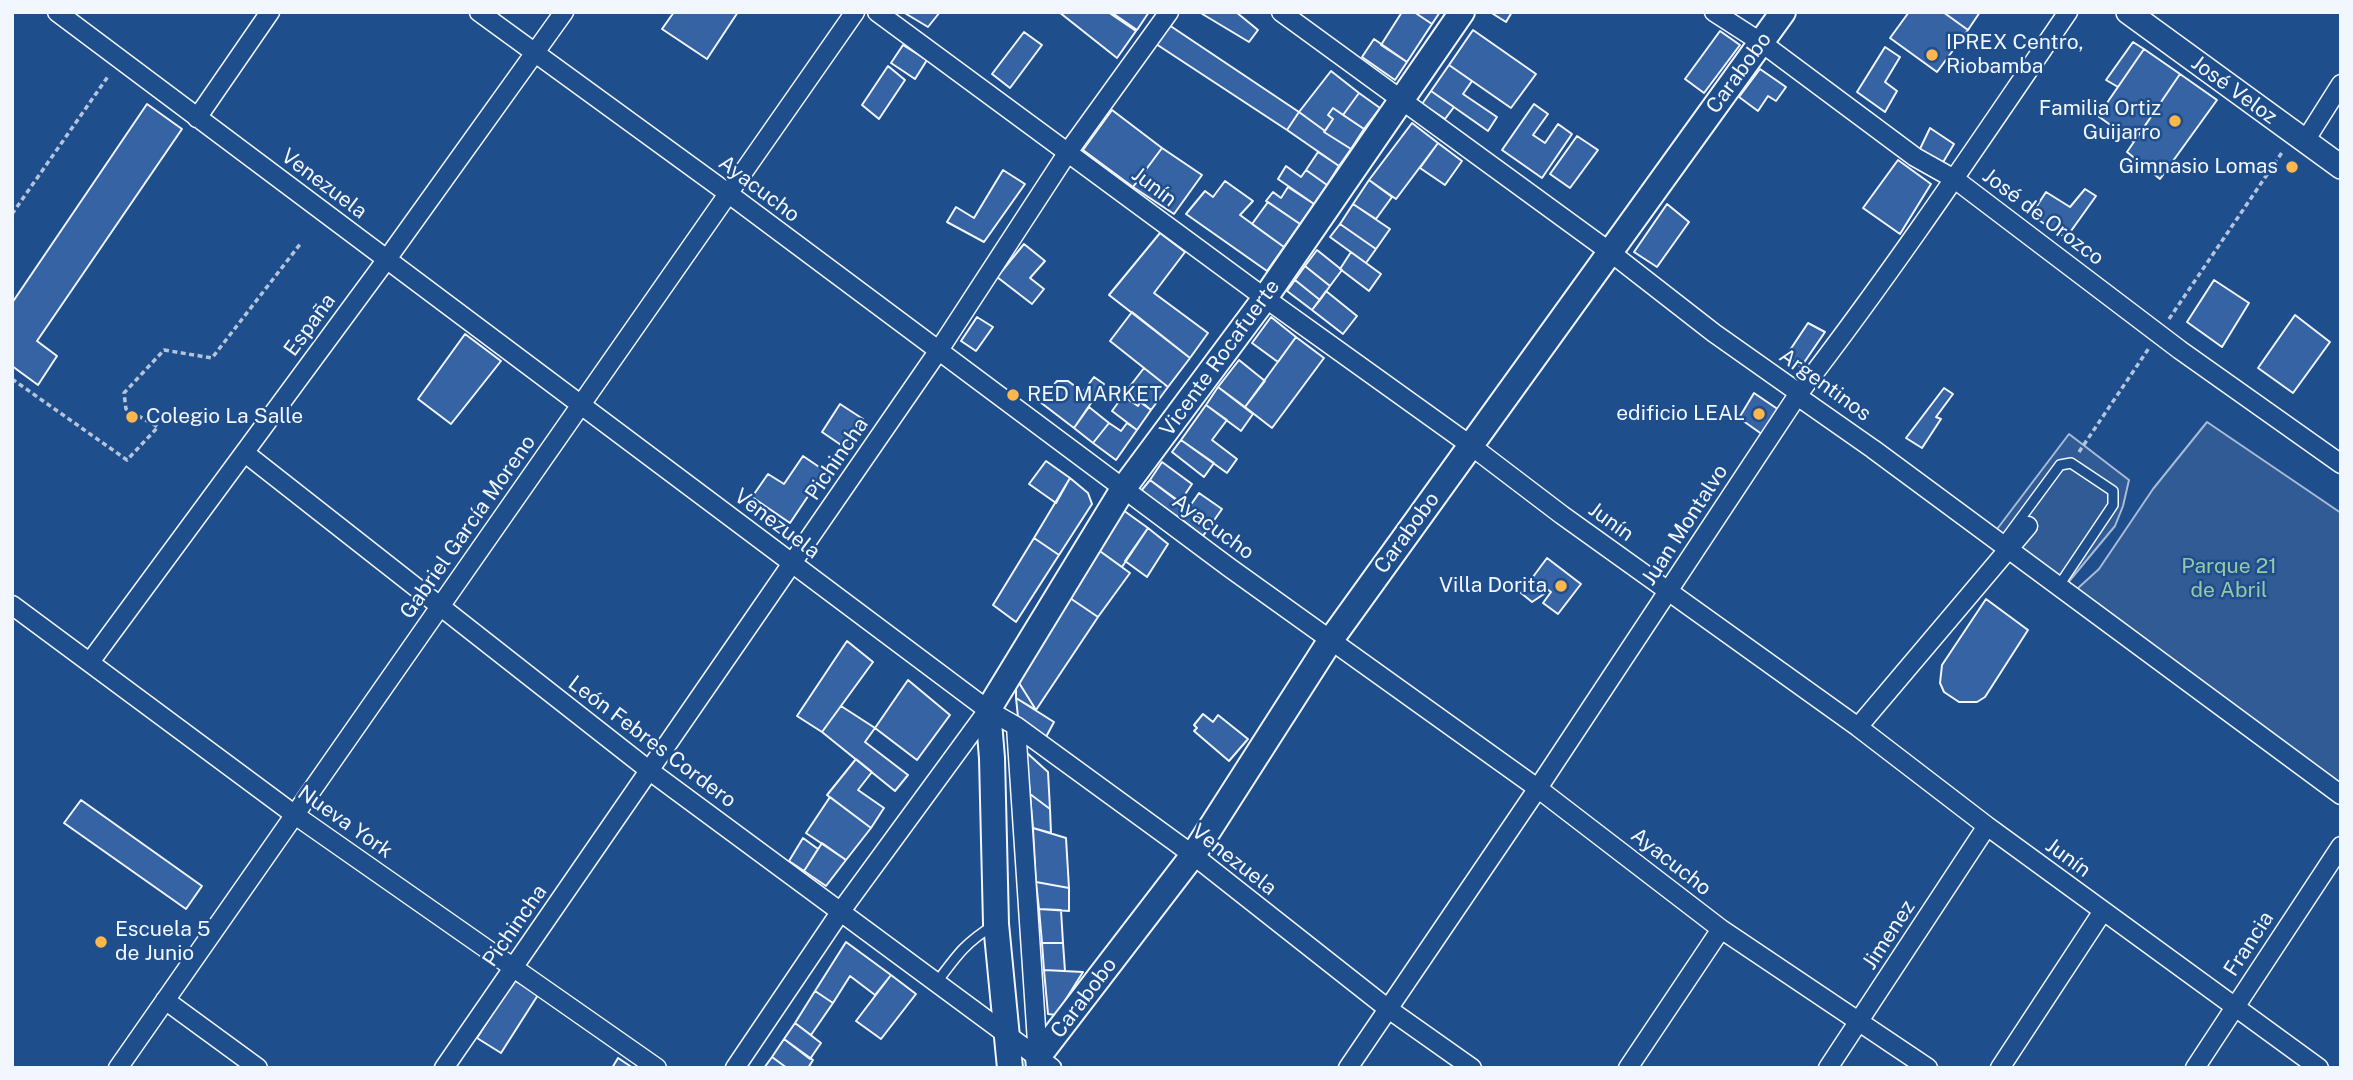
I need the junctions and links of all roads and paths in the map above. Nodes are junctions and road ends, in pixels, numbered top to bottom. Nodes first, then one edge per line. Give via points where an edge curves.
1 (57, 12) edge
2 (270, 12) edge
3 (480, 12) edge
4 (564, 12) edge
5 (855, 12) edge
6 (877, 12) edge
7 (1169, 12) edge
8 (1281, 12) edge
9 (1462, 12) edge
10 (1714, 12) edge
11 (1783, 12) edge
12 (2068, 12) edge
13 (2128, 12) edge
14 (1762, 43) junction
15 (534, 52) junction
16 (120, 59) junction
17 (2341, 84) edge
18 (1402, 100) junction
19 (197, 118) junction
20 (2300, 138) junction
21 (1068, 152) junction
22 (2341, 167) edge
23 (1954, 179) junction
24 (729, 194) junction
25 (12, 214) edge
26 (301, 243) dead end
27 (1610, 252) junction
28 (387, 259) junction
29 (1265, 298) junction
30 (2159, 334) junction
31 (939, 350) junction
32 (12, 379) edge
33 (1799, 394) junction
34 (582, 405) junction
35 (2091, 434) dead end
36 (1470, 445) junction
37 (245, 453) junction
38 (2341, 464) edge
39 (1123, 489) junction
40 (2028, 526) dead end
41 (2005, 548) junction
42 (792, 564) junction
43 (2058, 587) junction
44 (1668, 592) junction
45 (12, 605) edge
46 (441, 606) junction
47 (1330, 641) junction
48 (90, 662) junction
49 (988, 710) junction
50 (1016, 726) junction
51 (1858, 727) junction
52 (650, 771) junction
53 (1538, 788) junction
54 (2341, 795) edge
55 (295, 815) junction
56 (1987, 826) junction
57 (2341, 846) edge
58 (1193, 855) junction
59 (841, 911) junction
60 (2104, 911) junction
61 (996, 924) junction
62 (1721, 929) junction
63 (514, 968) junction
64 (937, 982) junction
65 (165, 1000) junction
66 (1387, 1008) junction
67 (2234, 1008) junction
68 (1860, 1021) junction
69 (1006, 1034) junction
70 (1043, 1064) edge
71 (118, 1068) edge
72 (258, 1068) edge
73 (444, 1068) edge
74 (657, 1068) edge
75 (735, 1068) edge
76 (1010, 1068) edge
77 (1348, 1068) edge
78 (1472, 1068) edge
79 (1628, 1068) edge
80 (1828, 1068) edge
81 (1928, 1068) edge
82 (2000, 1068) edge
83 (2195, 1068) edge
84 (2319, 1068) edge

1 - 16 street, Venezuela
2 - 19 street
3 - 15 street, Ayacucho
4 - 15 street, España
5 - 24 street, Gabriel García Moreno
6 - 21 street, Junín
7 - 21 street, Pichincha
8 - 18 street, Argentinos
9 - 18 main road, Vicente Rocafuerte
10 - 14 street, José de Orozco
11 - 14 main road, Carabobo
12 - 23 street, Juan Montalvo
13 - 20 street, José Veloz
14 - 23 street, José de Orozco via 1914,157
14 - 27 main road, Carabobo
15 - 24 street, Ayacucho
15 - 28 street, España
16 - 19 street, Venezuela
16 - 25 path
17 - 20 street
18 - 27 street, Argentinos
18 - 29 main road, Vicente Rocafuerte
19 - 28 street, Venezuela
20 - 22 street, José Veloz
20 - 30 path
21 - 29 street, Junín
21 - 31 street, Pichincha
23 - 30 street, José de Orozco
23 - 33 street, Juan Montalvo
24 - 31 street, Ayacucho
24 - 34 street, Gabriel García Moreno
26 - 32 path via 212,358 164,350 124,393 125,409 158,427 127,460
27 - 33 street, Argentinos
27 - 36 main road, Carabobo
28 - 34 street, Venezuela
28 - 37 street, España
29 - 36 street, Junín
29 - 39 main road, Vicente Rocafuerte
30 - 35 path
30 - 38 street, José de Orozco
31 - 39 street, Ayacucho
31 - 42 street, Pichincha
33 - 41 street, Argentinos
33 - 44 street, Juan Montalvo
34 - 42 street, Venezuela
34 - 46 street, Gabriel García Moreno
36 - 44 street, Junín
36 - 47 main road, Carabobo
37 - 46 street, León Febres Cordero
37 - 48 street, España
39 - 47 street, Ayacucho
39 - 49 main road, Vicente Rocafuerte
40 - 41 street
41 - 43 street, Argentinos
41 - 43 lane via 2060,465 2071,463 2113,491 2113,505
41 - 51 street
42 - 49 street, Venezuela
42 - 52 street, Pichincha
43 - 54 street, Argentinos
44 - 51 street, Junín
44 - 53 street, Juan Montalvo
45 - 48 street, Nueva York
46 - 52 street, León Febres Cordero
46 - 55 street, Gabriel García Moreno
47 - 53 street, Ayacucho
47 - 58 main road, Carabobo
48 - 55 street, Nueva York
49 - 50 street, Venezuela
49 - 59 street
49 - 61 main road
50 - 58 street, Venezuela
50 - 70 street
51 - 56 street, Junín
52 - 59 street, León Febres Cordero
52 - 63 street, Pichincha
53 - 62 street, Ayacucho
53 - 66 street, Juan Montalvo
55 - 63 street, Nueva York
55 - 65 street, Gabriel García Moreno
56 - 60 street, Junín
56 - 68 street, Jimenez
57 - 67 street, Francia
58 - 66 street, Venezuela
58 - 70 main road, Carabobo
59 - 64 street, León Febres Cordero
59 - 75 street
60 - 67 street, Junín
60 - 82 street
61 - 64 lane via 960,950
61 - 69 main road
62 - 68 street, Ayacucho
62 - 79 street
63 - 73 street, Pichincha
63 - 74 street, Nueva York
64 - 69 street, León Febres Cordero
65 - 71 street, Gabriel García Moreno
65 - 72 street
66 - 77 street, Juan Montalvo
66 - 78 street, Venezuela
67 - 83 street, Francia
67 - 84 street, Junín
68 - 80 street, Jimenez
68 - 81 street, Ayacucho
69 - 70 street, León Febres Cordero
69 - 76 main road

